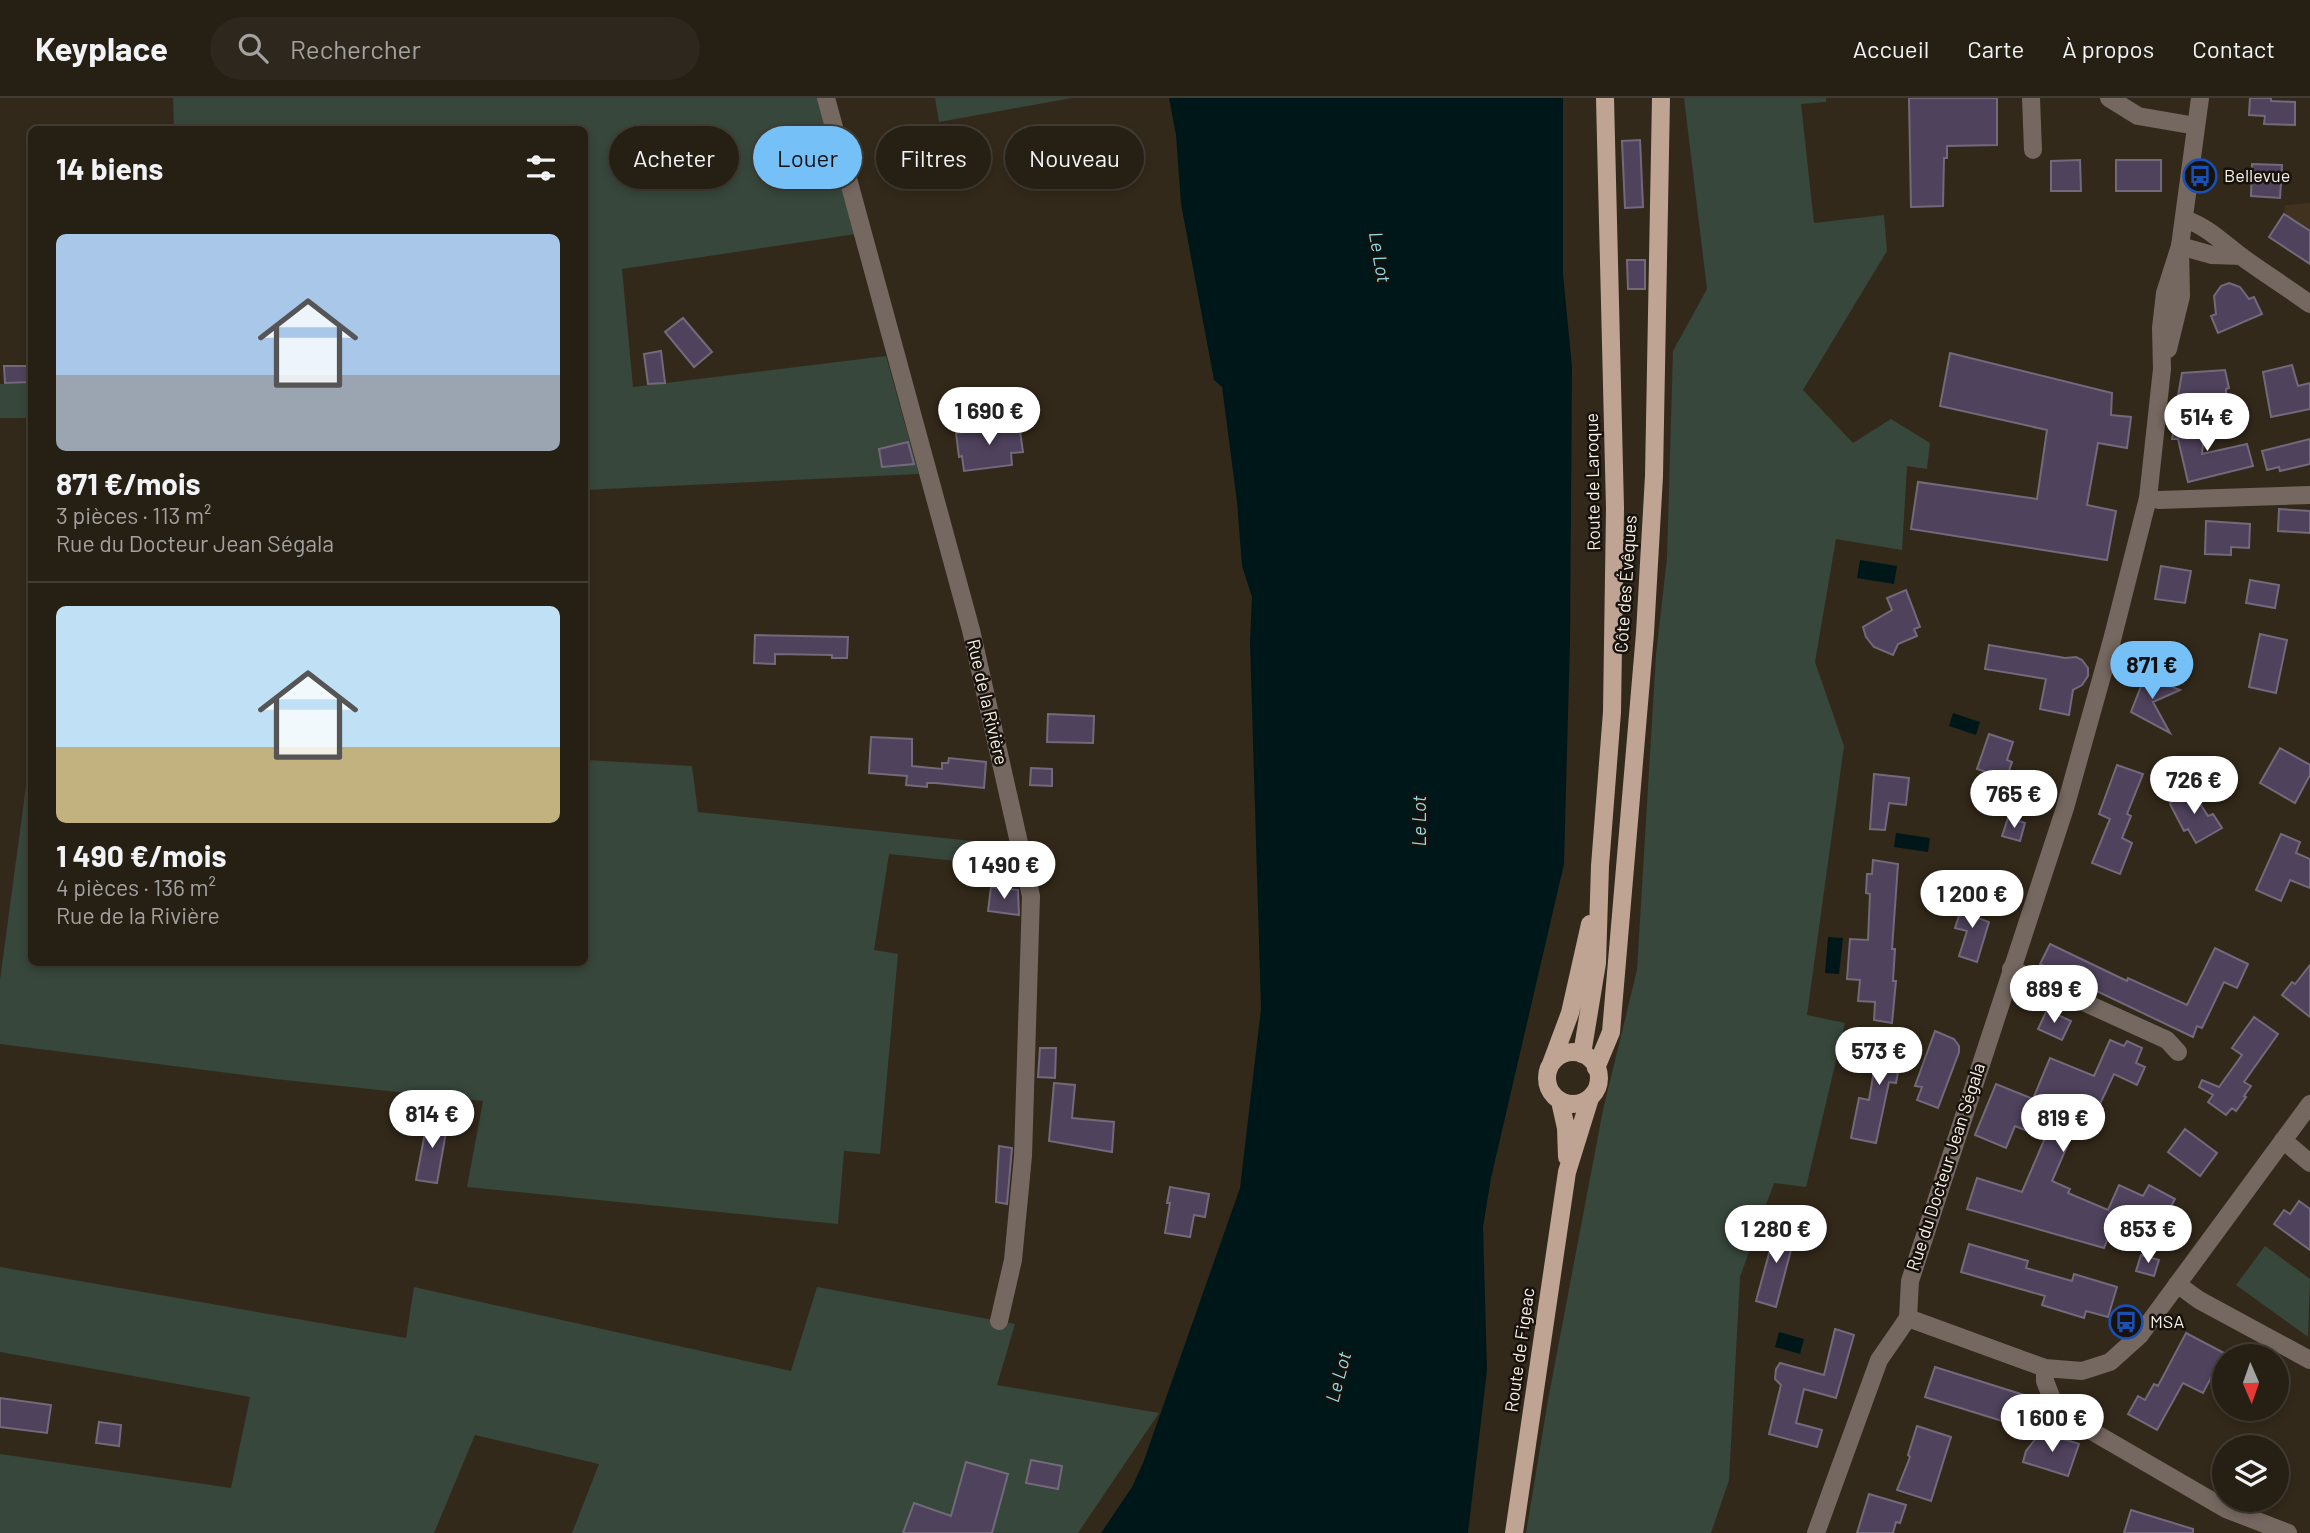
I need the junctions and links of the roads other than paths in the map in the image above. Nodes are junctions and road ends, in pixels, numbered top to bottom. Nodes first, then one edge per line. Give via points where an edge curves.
1 (826, 98) edge
2 (1605, 98) edge
3 (1661, 98) edge
4 (2031, 98) edge
5 (2109, 98) edge
6 (2200, 98) edge
7 (2196, 127) junction
8 (2033, 150) dead end
9 (2184, 219) junction
10 (2180, 246) junction
11 (2241, 256) junction
12 (2310, 304) edge
13 (2310, 495) edge
14 (2148, 498) junction
15 (1600, 866) junction
16 (2011, 970) junction
17 (2178, 1052) dead end
18 (1582, 1054) junction
19 (1551, 1064) junction
20 (1596, 1068) junction
21 (1590, 1098) junction
22 (1560, 1101) junction
23 (2310, 1104) edge
24 (2283, 1140) junction
25 (2310, 1163) edge
26 (1567, 1172) junction
27 (2177, 1284) junction
28 (1908, 1318) junction
29 (999, 1321) dead end
30 (2310, 1360) edge
31 (2045, 1368) junction
32 (1514, 1533) edge
33 (1816, 1533) edge
34 (2288, 1533) edge

1 - 29 street, Rue de la Rivière via 971,629 1031,896 1023,1153 1013,1260
2 - 15 main road, Route de Laroque via 1615,508 1612,712
3 - 20 main road, Côte des Évêques via 1654,476 1646,620 1611,1032
4 - 8 street
5 - 7 street via 2138,116
6 - 7 street, Rue du Docteur Jean Ségala
7 - 9 street, Rue du Docteur Jean Ségala
9 - 10 street, Rue du Docteur Jean Ségala
9 - 11 street
10 - 11 street via 2212,255
10 - 14 street, Rue du Docteur Jean Ségala via 2165,293
11 - 12 street
13 - 14 street
14 - 16 street, Rue du Docteur Jean Ségala via 2065,807
15 - 18 main road, Route de Laroque via 1597,963
15 - 19 main road, Route de Laroque via 1581,971
16 - 17 street via 2167,1040
16 - 28 street, Rue du Docteur Jean Ségala via 1910,1281
18 - 19 main road via 1565,1053
18 - 20 main road
19 - 22 main road via 1548,1088
20 - 21 main road via 1598,1084
21 - 22 main road via 1575,1104
21 - 26 main road, Route de Figeac
22 - 26 main road, Route de Figeac
23 - 24 street
24 - 25 street
24 - 27 street
26 - 32 main road, Route de Figeac
27 - 30 street
27 - 31 street via 2140,1335 2110,1362 2082,1371
28 - 31 street
28 - 33 street via 1879,1360
31 - 34 street via 2052,1399 2088,1429 2226,1509

